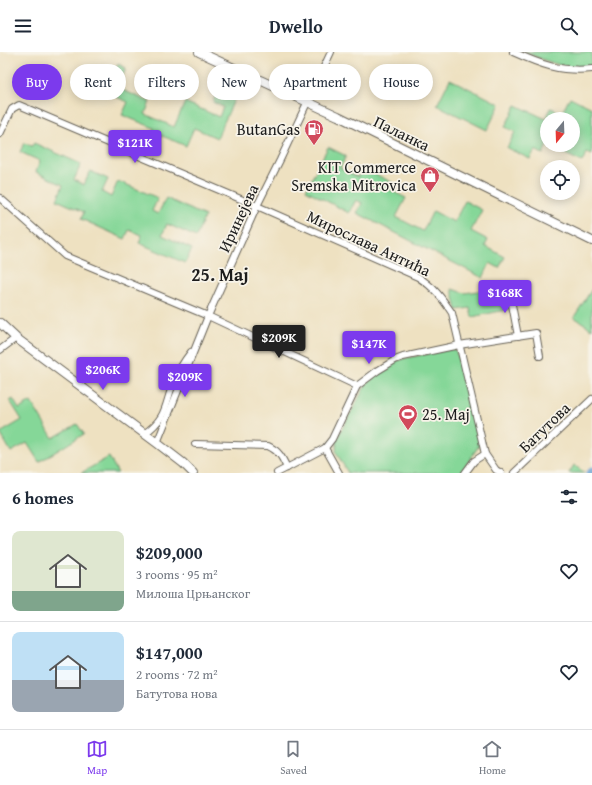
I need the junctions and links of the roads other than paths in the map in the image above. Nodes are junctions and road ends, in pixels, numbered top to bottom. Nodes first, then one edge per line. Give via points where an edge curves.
1 (199, 52) edge
2 (331, 52) edge
3 (513, 52) edge
4 (592, 69) edge
5 (307, 102) junction
6 (0, 134) edge
7 (0, 198) edge
8 (257, 206) junction
9 (592, 241) edge
10 (509, 289) dead end
11 (208, 316) junction
12 (0, 323) edge
13 (518, 336) junction
14 (16, 338) junction
15 (459, 345) junction
16 (196, 346) junction
17 (0, 350) edge
18 (540, 356) dead end
19 (357, 386) junction
20 (592, 399) edge
21 (144, 434) junction
22 (157, 444) junction
23 (195, 444) dead end
24 (326, 448) junction
25 (485, 454) junction
26 (287, 468) junction
27 (193, 473) edge
28 (277, 473) edge
29 (339, 473) edge
30 (465, 473) edge
31 (501, 473) edge
32 (514, 473) edge

1 - 5 main road, Паланка
2 - 5 street, Иринејева
3 - 4 street via 553,68
5 - 8 street, Иринејева
5 - 9 main road, Паланка
6 - 8 street, Мирослава Антића via 12,108 19,105
7 - 11 street via 65,256
8 - 11 street, Иринејева
8 - 15 street, Мирослава Антића via 429,284 452,313
10 - 13 street
11 - 16 street, Иринејева
11 - 19 street
12 - 14 main road
13 - 15 street
13 - 18 street via 536,333
14 - 17 street
14 - 21 main road
15 - 19 street via 395,360
15 - 25 street, Мирослава Антића
16 - 21 street, Иринејева via 178,372 162,415
16 - 22 street, Иринејева
19 - 24 street
20 - 32 street, Батутова
21 - 22 main road
22 - 27 main road
23 - 26 street via 268,446 280,453
24 - 26 street
24 - 29 street
25 - 30 street via 474,461
25 - 31 street
26 - 28 street

